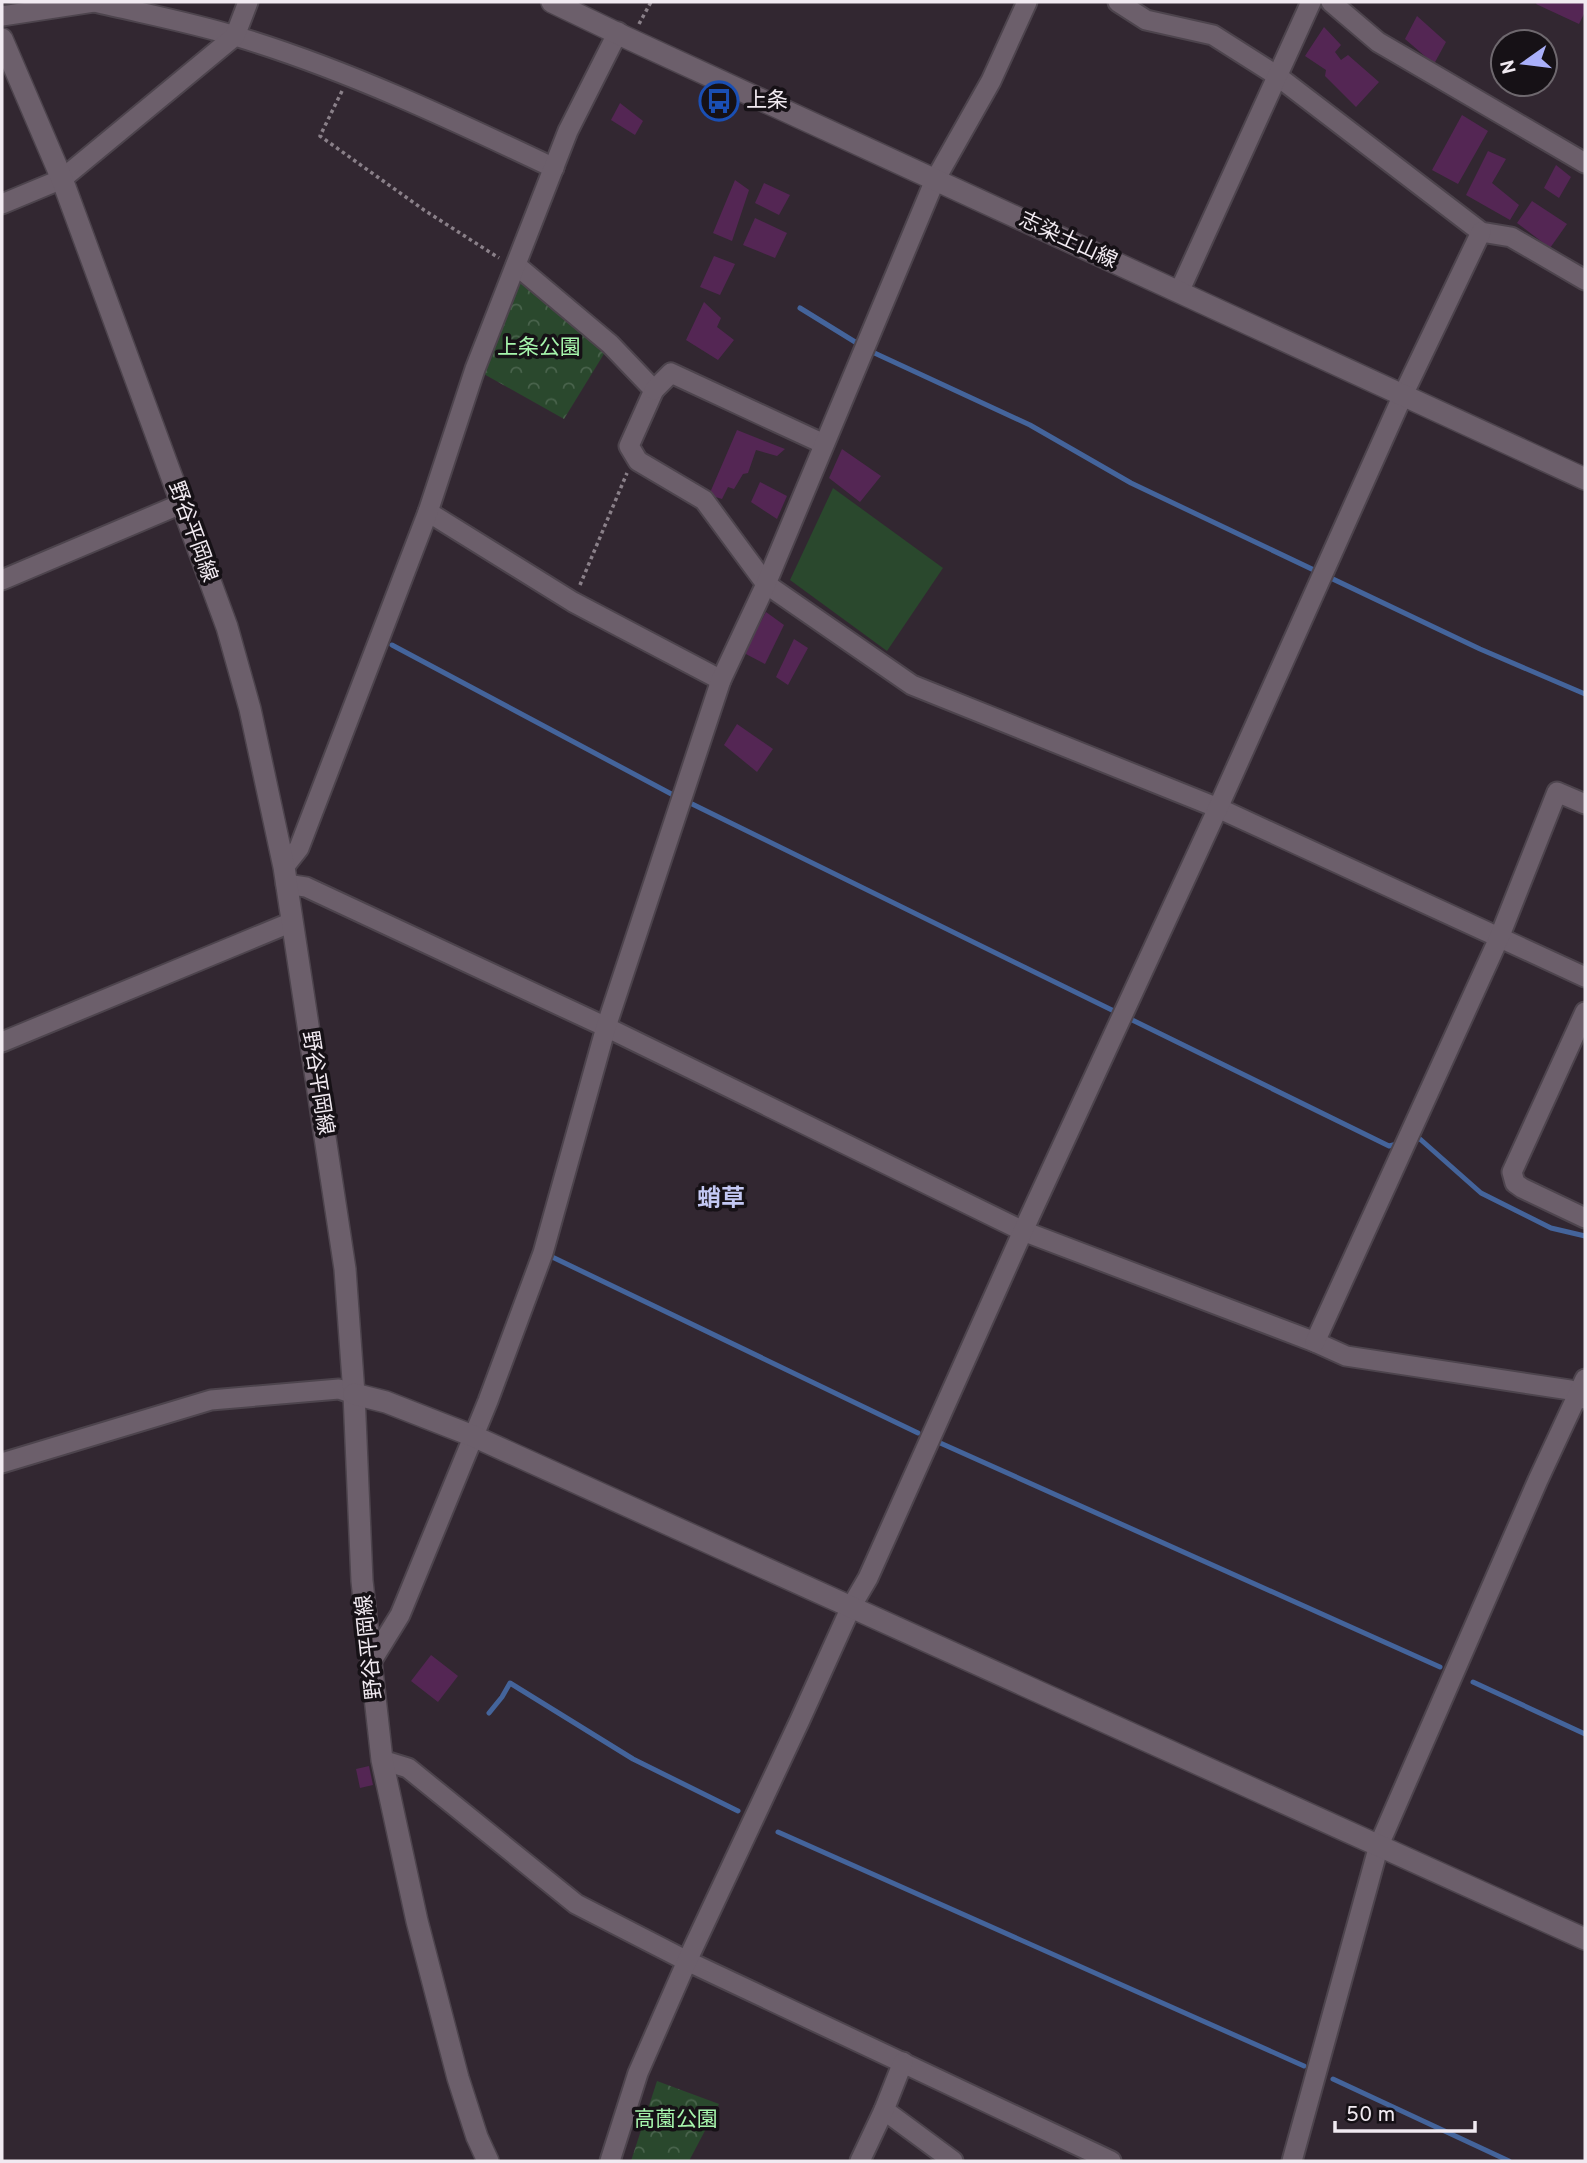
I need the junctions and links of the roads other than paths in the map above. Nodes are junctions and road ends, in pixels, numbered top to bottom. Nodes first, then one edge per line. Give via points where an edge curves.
1 (94, 2) edge
2 (248, 2) edge
3 (552, 2) edge
4 (1027, 2) edge
5 (1118, 2) edge
6 (1311, 2) edge
7 (1331, 2) edge
8 (2, 16) edge
9 (618, 32) junction
10 (234, 36) junction
11 (2, 38) edge
12 (1276, 75) junction
13 (1585, 163) edge
14 (554, 168) junction
15 (62, 179) junction
16 (935, 180) junction
17 (2, 204) edge
18 (1481, 232) junction
19 (516, 265) junction
20 (1585, 280) edge
21 (1179, 292) junction
22 (654, 390) junction
23 (1403, 395) junction
24 (824, 444) junction
25 (1585, 479) edge
26 (181, 504) junction
27 (428, 512) junction
28 (2, 580) edge
29 (766, 584) junction
30 (721, 680) junction
31 (1585, 804) edge
32 (1218, 808) junction
33 (285, 876) junction
34 (292, 922) junction
35 (1499, 938) junction
36 (1585, 977) edge
37 (1585, 1012) edge
38 (606, 1027) junction
39 (2, 1042) edge
40 (1585, 1218) edge
41 (1023, 1231) junction
42 (1315, 1342) junction
43 (1582, 1391) edge
44 (354, 1394) junction
45 (473, 1436) junction
46 (2, 1463) edge
47 (851, 1607) junction
48 (371, 1662) junction
49 (382, 1760) junction
50 (1379, 1845) junction
51 (1585, 1939) edge
52 (687, 1961) junction
53 (903, 2062) junction
54 (884, 2110) junction
55 (488, 2161) edge
56 (610, 2161) edge
57 (860, 2161) edge
58 (953, 2161) edge
59 (1111, 2161) edge
60 (1292, 2161) edge

1 - 8 street
1 - 10 street
2 - 10 street
3 - 9 main road, 志染土山線
4 - 16 street via 991,81
5 - 12 street via 1146,20 1213,34
6 - 12 street
7 - 13 street via 1378,42
9 - 14 street
9 - 16 main road, 志染土山線
10 - 14 street via 348,76
10 - 15 street
11 - 15 main road, 野谷平岡線
12 - 18 street
12 - 21 street
14 - 19 street
15 - 17 street
15 - 26 main road, 野谷平岡線
16 - 21 main road, 志染土山線
16 - 24 street
18 - 20 street via 1511,237
18 - 23 street
19 - 22 street via 610,344
19 - 27 street via 475,369
21 - 23 main road, 志染土山線
22 - 24 street via 671,373
22 - 29 street via 629,446 638,461 704,500
23 - 25 main road, 志染土山線
23 - 32 street
24 - 29 street
26 - 28 street
26 - 33 main road, 野谷平岡線 via 250,709
27 - 30 street via 573,603
27 - 33 street
29 - 30 street
29 - 32 street via 912,685
30 - 38 street
31 - 35 street via 1557,792
32 - 35 street
32 - 41 street
33 - 34 main road, 野谷平岡線
33 - 38 street
34 - 39 street
34 - 44 main road, 野谷平岡線 via 345,1269
35 - 36 street
35 - 42 street
37 - 40 street via 1512,1172 1522,1188
38 - 41 street
38 - 45 street via 543,1253
41 - 42 street
41 - 47 street
42 - 43 street via 1346,1356
43 - 50 street
44 - 45 main road
44 - 46 street via 339,1389 211,1400
44 - 48 main road, 野谷平岡線
45 - 47 main road
45 - 48 street via 400,1615
47 - 50 main road
47 - 52 street
48 - 49 main road, 野谷平岡線
49 - 52 street via 408,1768 576,1904
49 - 55 main road, 野谷平岡線 via 458,2078
50 - 51 main road
50 - 60 street
52 - 53 street
52 - 56 street via 638,2073
53 - 54 street
53 - 59 street
54 - 57 street
54 - 58 street

